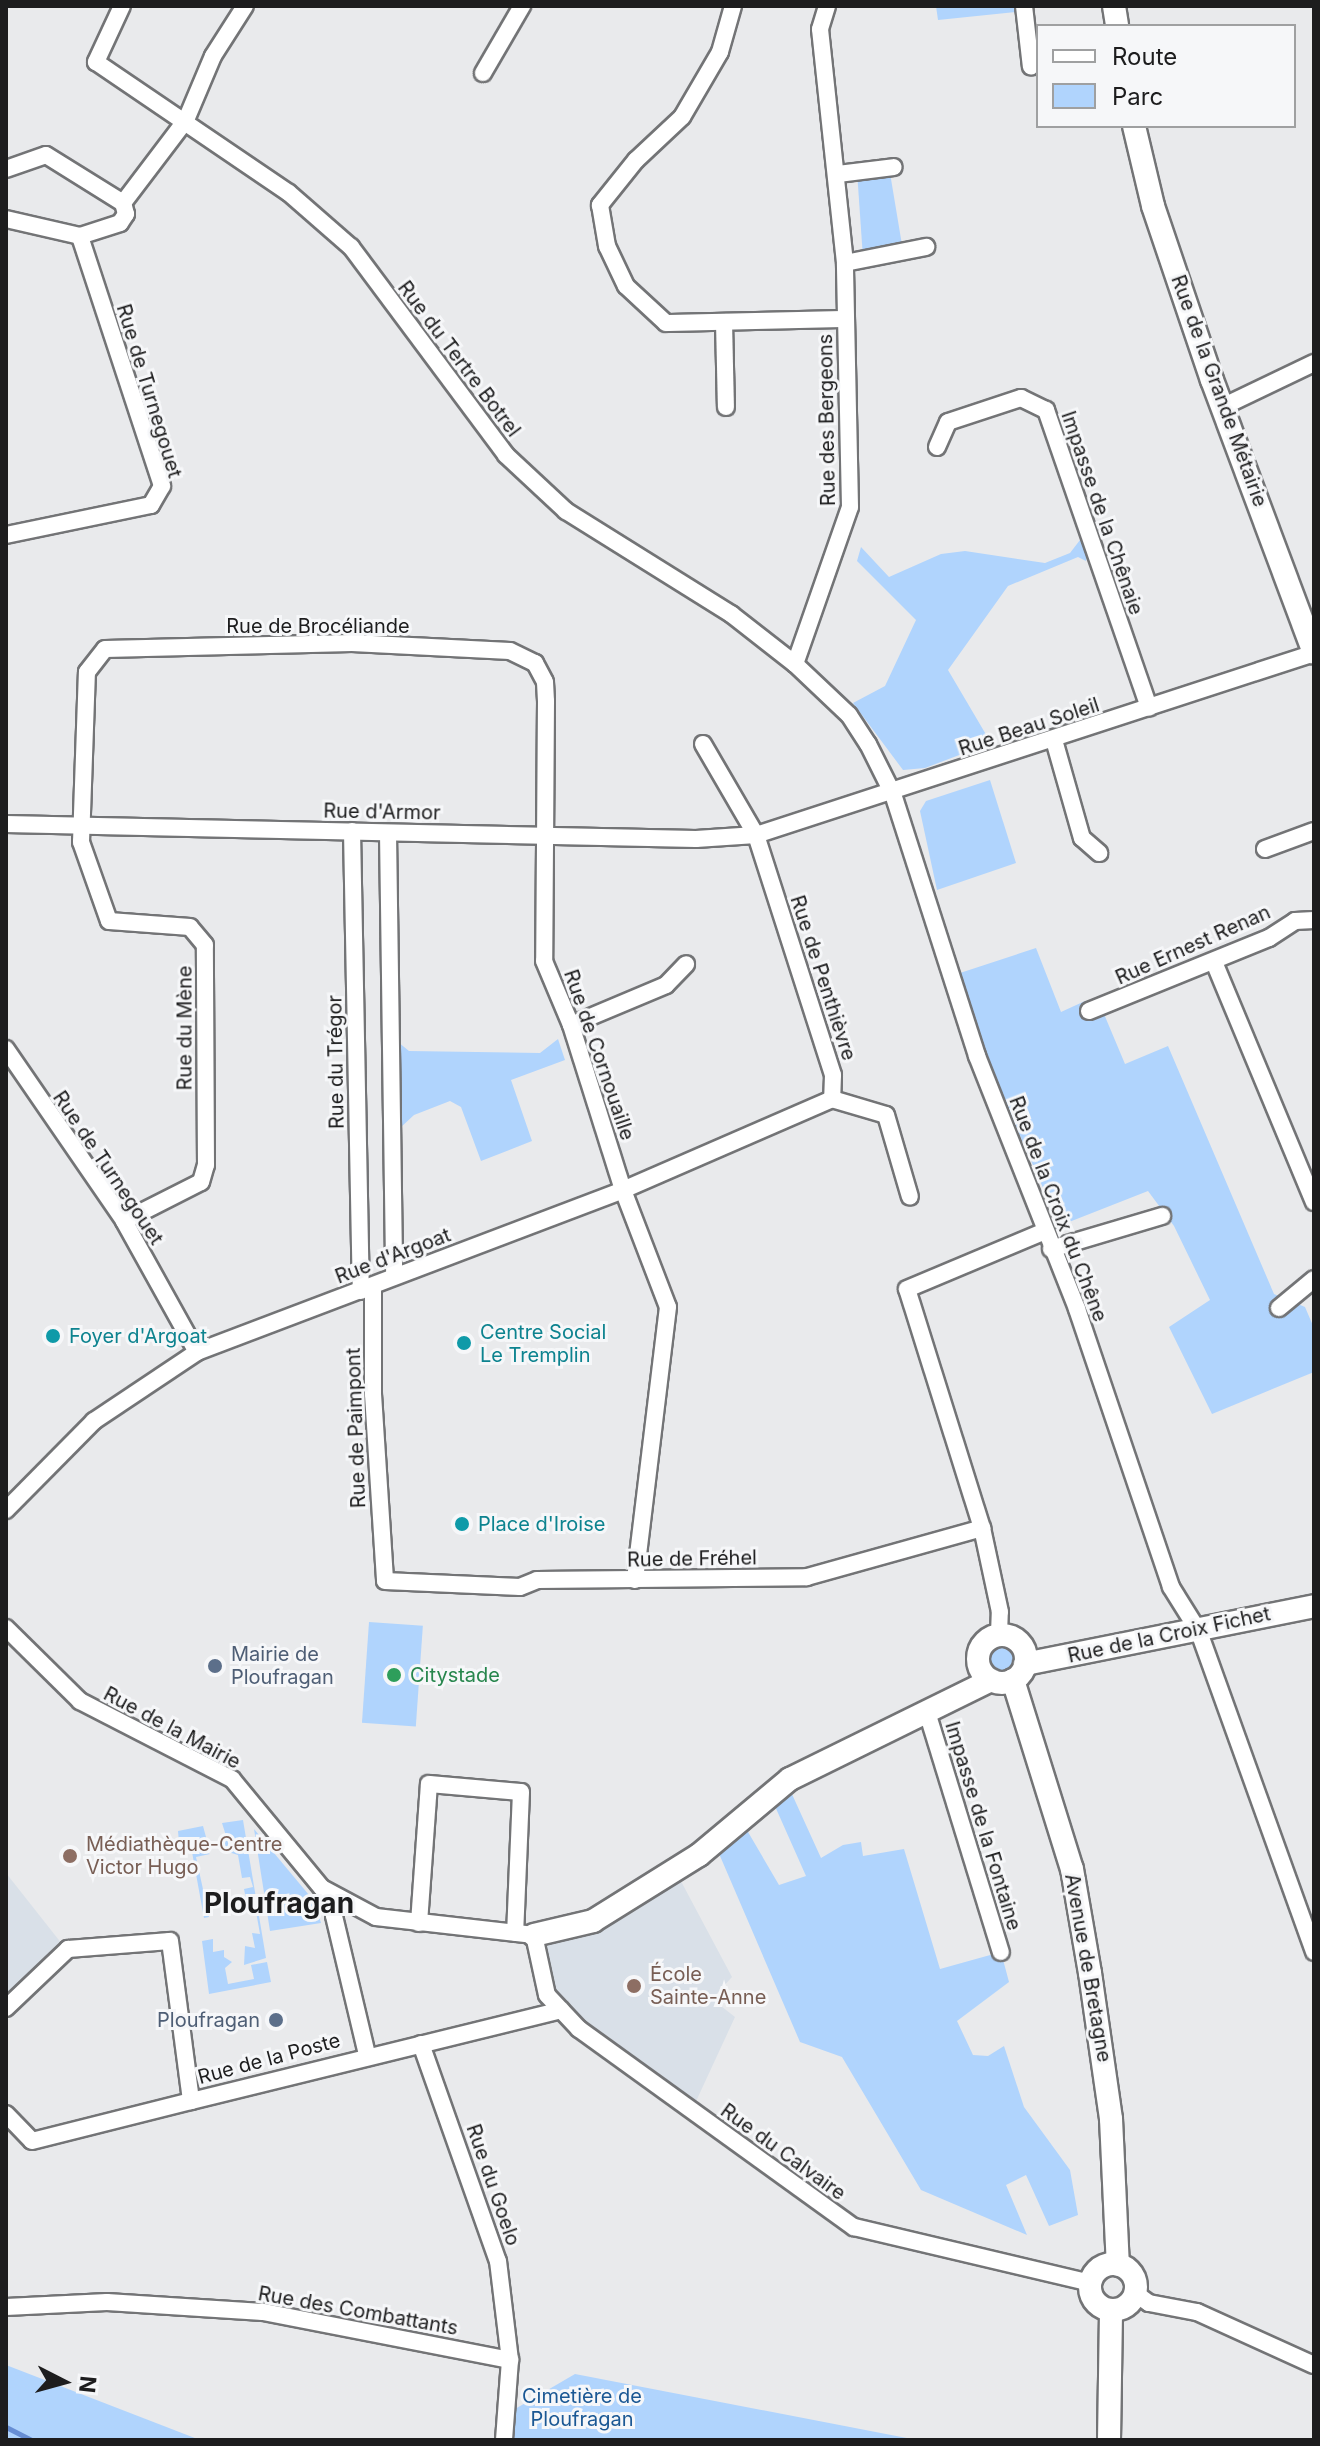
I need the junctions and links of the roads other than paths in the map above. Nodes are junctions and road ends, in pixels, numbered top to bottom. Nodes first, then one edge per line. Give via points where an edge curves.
1 (122, 6) edge
2 (245, 6) edge
3 (522, 6) edge
4 (733, 6) edge
5 (827, 6) edge
6 (1024, 6) edge
7 (1031, 67) dead end
8 (483, 73) dead end
9 (186, 120) junction
10 (1134, 128) edge
11 (894, 167) dead end
12 (6, 169) edge
13 (838, 174) junction
14 (123, 203) junction
15 (6, 219) edge
16 (80, 236) junction
17 (926, 247) dead end
18 (845, 263) junction
19 (845, 319) junction
20 (724, 322) junction
21 (1314, 363) edge
22 (726, 407) dead end
23 (1222, 407) junction
24 (937, 447) dead end
25 (6, 535) edge
26 (1314, 653) edge
27 (795, 664) junction
28 (1149, 708) junction
29 (1054, 740) junction
30 (703, 744) dead end
31 (893, 794) junction
32 (6, 824) edge
33 (78, 825) junction
34 (352, 831) junction
35 (1314, 831) edge
36 (388, 833) junction
37 (756, 835) junction
38 (543, 836) junction
39 (1265, 849) dead end
40 (1099, 853) dead end
41 (1314, 920) edge
42 (1214, 962) junction
43 (686, 964) dead end
44 (1089, 1011) dead end
45 (571, 1025) junction
46 (6, 1049) edge
47 (832, 1099) junction
48 (623, 1190) junction
49 (910, 1197) dead end
50 (1314, 1202) edge
51 (1162, 1216) dead end
52 (124, 1221) junction
53 (1045, 1231) junction
54 (1051, 1249) junction
55 (394, 1276) junction
56 (1314, 1279) edge
57 (367, 1288) junction
58 (1279, 1308) dead end
59 (197, 1352) junction
60 (6, 1510) edge
61 (982, 1528) junction
62 (635, 1580) junction
63 (398, 1582) joint
64 (1314, 1606) edge
65 (6, 1628) edge
66 (1199, 1632) junction
67 (999, 1635) junction
68 (1010, 1675) junction
69 (927, 1712) junction
70 (338, 1897) junction
71 (419, 1923) junction
72 (524, 1934) junction
73 (1001, 1952) dead end
74 (1314, 1952) edge
75 (6, 2008) edge
76 (561, 2010) junction
77 (421, 2044) junction
78 (367, 2054) junction
79 (191, 2101) junction
80 (6, 2114) edge
81 (1118, 2265) junction
82 (1090, 2283) junction
83 (1135, 2293) junction
84 (6, 2307) edge
85 (1111, 2310) junction
86 (510, 2360) junction
87 (1314, 2365) edge
88 (504, 2440) edge
89 (1109, 2440) edge

1 - 9 street, Rue du Tertre Botrel via 96,62
2 - 9 street via 213,56
3 - 8 street
4 - 20 street via 720,52 682,117 636,160 600,205 607,246 626,286 666,323
5 - 13 street, Rue des Bergeons via 820,29
6 - 7 street
9 - 14 street
9 - 27 street, Rue du Tertre Botrel via 289,193 351,247 486,433 566,511 731,614
10 - 23 street, Rue de la Grande Métairie via 1153,206
11 - 13 street
12 - 14 street via 46,155
13 - 18 street, Rue des Bergeons
14 - 16 street via 126,214 120,223
15 - 16 street
16 - 25 street, Rue de Turnegouet via 162,486 151,505
17 - 18 street
18 - 19 street, Rue des Bergeons
19 - 20 street
19 - 27 street, Rue des Bergeons via 850,507
20 - 22 street
21 - 23 street
23 - 26 street, Rue de la Grande Métairie
24 - 28 street, Impasse de la Chênaie via 948,422 1021,398 1046,410
26 - 28 street, Rue Beau Soleil
27 - 31 street, Rue du Tertre Botrel via 849,715
28 - 29 street, Rue Beau Soleil
29 - 31 street, Rue Beau Soleil
29 - 40 street via 1082,838
30 - 37 street, Rue de Penthièvre
31 - 37 street, Rue Beau Soleil
31 - 53 street, Rue de la Croix du Chêne via 977,1056
32 - 33 street, Rue d'Armor
33 - 34 street, Rue d'Armor
33 - 38 street, Rue de Brocéliande via 87,672 105,649 352,643 510,651 535,663 545,682 546,701
33 - 52 street, Rue du Mène via 109,921 190,927 205,945 201,1182
34 - 36 street, Rue d'Armor
34 - 57 street, Rue du Trégor
35 - 39 street
36 - 38 street, Rue d'Armor
36 - 55 street
37 - 38 street, Rue d'Armor
37 - 47 street, Rue de Penthièvre via 833,1075
38 - 45 street, Rue de Cornouaille via 544,961
41 - 42 street, Rue Ernest Renan via 1295,921
42 - 44 street, Rue Ernest Renan
42 - 50 street
43 - 45 street via 666,985
45 - 48 street, Rue de Cornouaille
46 - 52 street, Rue de Turnegouet
47 - 48 street, Rue d'Argoat
47 - 49 street via 886,1115
48 - 55 street, Rue d'Argoat
48 - 62 street, Rue de Cornouaille via 668,1320
51 - 54 street
52 - 59 street, Rue de Turnegouet
53 - 54 street, Rue de la Croix du Chêne
53 - 61 street via 907,1289
54 - 66 street, Rue de la Croix du Chêne via 1077,1309 1171,1587
55 - 57 street, Rue d'Argoat
56 - 58 street
57 - 59 street, Rue d'Argoat
57 - 63 street, Rue de Paimpont via 382,1569 385,1581
59 - 60 street, Rue d'Argoat via 94,1421
61 - 62 street, Rue de Fréhel via 807,1577
61 - 67 street via 1000,1612
62 - 63 street, Rue de Fréhel via 537,1580 520,1587
64 - 66 street, Rue de la Croix Fichet
65 - 70 street, Rue de la Mairie via 80,1701 232,1779 322,1888
66 - 68 street, Rue de la Croix Fichet
66 - 74 street, Rue de la Croix du Chêne
67 - 68 street via 1019,1643
67 - 68 street via 985,1641 978,1655 980,1670
68 - 69 street, Rue de la Croix Fichet
68 - 81 street, Avenue de Bretagne via 1072,1869 1083,1928 1107,2078
69 - 72 street, Rue de la Croix Fichet via 790,1779 699,1855 593,1921
69 - 73 street, Impasse de la Fontaine
70 - 71 street, Rue de la Mairie via 376,1917
70 - 78 street via 334,1916
71 - 72 street, Rue de la Mairie
71 - 72 street, Rue du Calvaire via 429,1784 521,1792
72 - 76 street, Rue du Calvaire via 547,1995
75 - 79 street, Rue de la Poste via 68,1949 170,1941
76 - 77 street, Rue de la Poste
76 - 82 street, Rue du Calvaire via 579,2029 854,2227
77 - 78 street, Rue de la Poste
77 - 86 street, Rue du Goelo via 498,2261
78 - 79 street, Rue de la Poste
79 - 80 street via 32,2141
81 - 82 street via 1097,2270
81 - 83 street via 1134,2279
82 - 85 street via 1097,2304
83 - 85 street via 1126,2306
83 - 87 street via 1149,2303 1197,2312
84 - 86 street, Rue des Combattants via 107,2302 263,2312
85 - 89 street
86 - 88 street, Rue du Goelo

